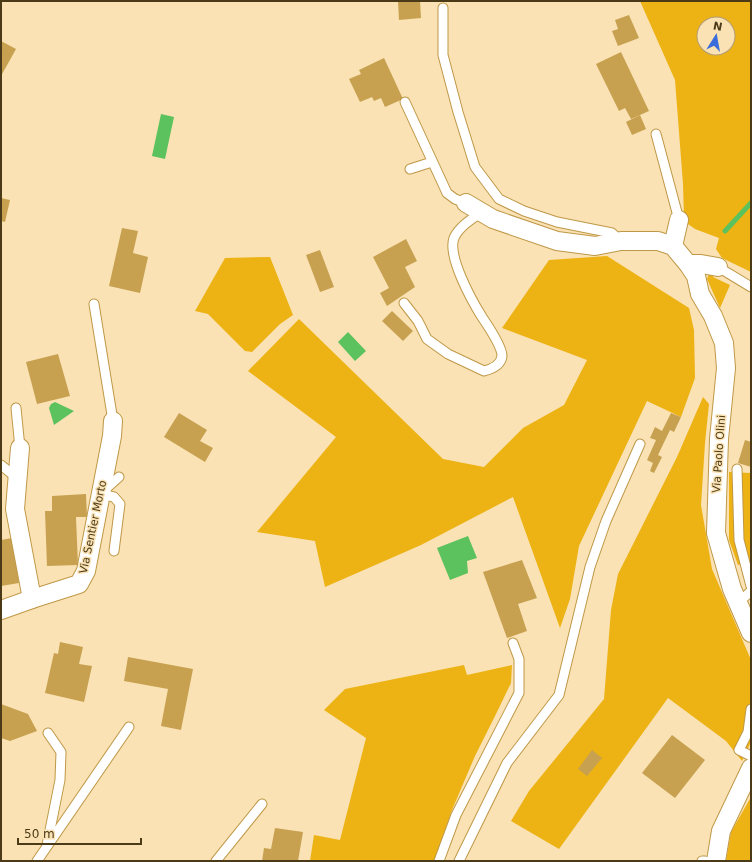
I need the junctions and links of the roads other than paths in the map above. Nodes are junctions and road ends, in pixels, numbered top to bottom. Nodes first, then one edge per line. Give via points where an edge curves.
1 (443, 8) dead end
2 (405, 102) dead end
3 (656, 134) dead end
4 (432, 162) junction
5 (410, 169) dead end
6 (466, 203) joint
7 (481, 213) junction
8 (680, 220) joint
9 (621, 241) junction
10 (673, 246) junction
11 (718, 267) joint
12 (692, 270) junction
13 (751, 286) edge
14 (94, 304) dead end
15 (404, 304) dead end
16 (16, 408) dead end
17 (113, 421) joint
18 (640, 444) dead end
19 (20, 448) joint
20 (1, 465) edge
21 (737, 469) dead end
22 (119, 477) dead end
23 (18, 479) junction
24 (100, 494) junction
25 (114, 551) dead end
26 (751, 586) edge
27 (751, 591) edge
28 (32, 599) junction
29 (738, 604) junction
30 (1, 610) edge
31 (751, 633) edge
32 (513, 643) dead end
33 (750, 708) edge
34 (130, 727) dead end
35 (48, 733) dead end
36 (751, 756) edge
37 (751, 768) edge
38 (262, 804) dead end
39 (46, 849) junction
40 (38, 861) edge
41 (216, 861) edge
42 (438, 861) edge
43 (459, 861) edge
44 (702, 861) edge
45 (705, 861) edge
46 (716, 861) edge

1 - 9 lane via 443,55 458,112 475,167 495,194 499,199 524,210 557,222 612,233
2 - 4 lane
3 - 8 lane
4 - 5 lane
4 - 6 lane via 447,193
6 - 7 street
7 - 9 street via 557,241 595,246
7 - 15 lane via 465,224 454,237 453,249 456,265 476,308 497,341 502,355 499,363 494,368 484,371 448,354 428,339
8 - 10 street
9 - 10 street via 658,241
10 - 12 street
11 - 12 street
11 - 13 lane
12 - 29 street, Via Paolo Olini via 700,294 724,343 726,368 719,440 716,533
14 - 17 lane
16 - 19 lane
17 - 24 street, Via Sentier Morto
18 - 43 lane via 606,521 590,567 559,695 507,762
19 - 23 street
20 - 23 lane
21 - 26 lane via 739,540
22 - 24 lane
23 - 28 street via 15,509
24 - 25 lane via 114,497 120,504
24 - 28 street, Via Sentier Morto via 86,571 79,584
27 - 29 lane
28 - 30 street, Via Sentier Morto
29 - 31 street, Via Paolo Olini
32 - 42 lane via 519,659 519,693 456,815
33 - 36 lane via 748,732 740,750
34 - 39 lane
35 - 39 lane via 61,752 60,780
37 - 46 street via 721,831
38 - 41 lane
39 - 40 lane
44 - 45 lane

